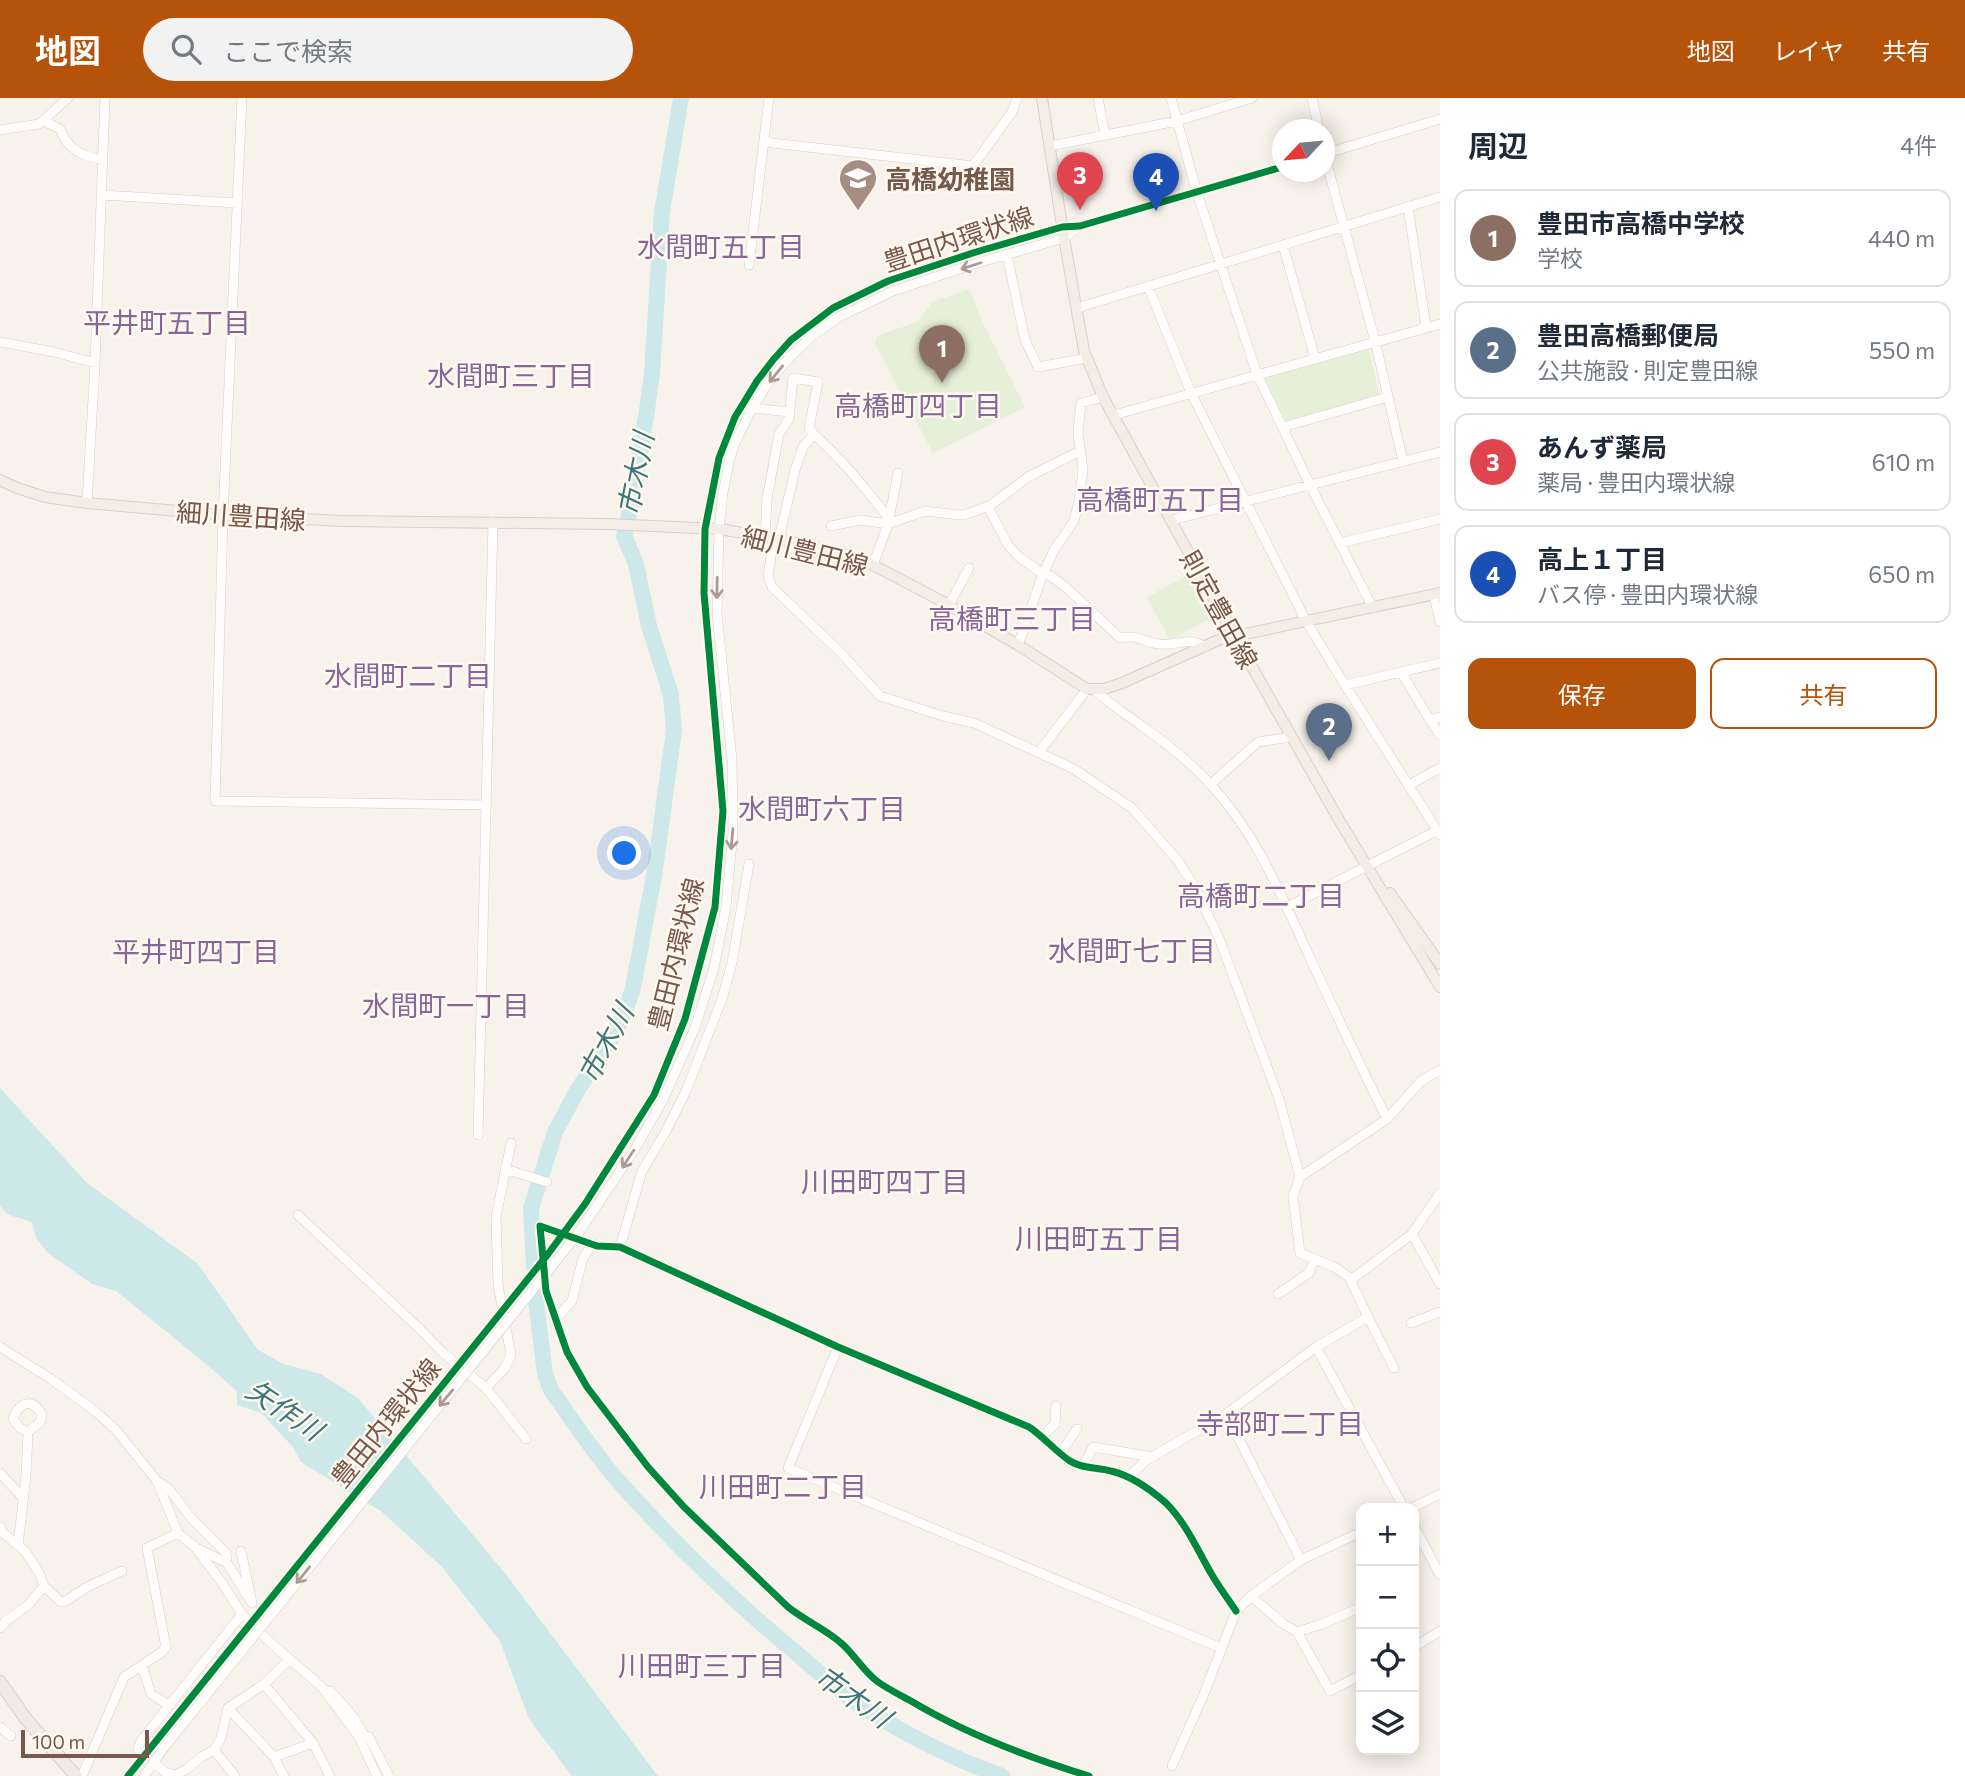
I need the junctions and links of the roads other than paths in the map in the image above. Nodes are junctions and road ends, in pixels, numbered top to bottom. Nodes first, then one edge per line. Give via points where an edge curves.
1 (68, 98) edge
2 (105, 98) edge
3 (242, 98) edge
4 (769, 98) edge
5 (1017, 98) edge
6 (1042, 98) edge
7 (1098, 98) edge
8 (1171, 98) edge
9 (1252, 98) edge
10 (1311, 98) edge
11 (1233, 101) edge
12 (1316, 119) edge
13 (1440, 119) edge
14 (44, 121) junction
15 (1177, 121) junction
16 (0, 130) edge
17 (1105, 135) junction
18 (764, 142) junction
19 (1050, 146) junction
20 (1335, 151) edge
21 (102, 159) junction
22 (1272, 170) edge
23 (1333, 182) edge
24 (1196, 192) junction
25 (102, 195) junction
26 (1440, 197) edge
27 (237, 203) junction
28 (1408, 206) junction
29 (1345, 226) junction
30 (1063, 233) junction
31 (1283, 244) junction
32 (1007, 255) junction
33 (1220, 264) junction
34 (749, 265) dead end
35 (1148, 286) junction
36 (1077, 308) junction
37 (1440, 324) edge
38 (1426, 327) junction
39 (1375, 341) junction
40 (0, 342) edge
41 (1087, 358) junction
42 (1315, 358) junction
43 (95, 363) junction
44 (1257, 374) junction
45 (1191, 393) junction
46 (1103, 397) junction
47 (1388, 397) junction
48 (752, 408) junction
49 (789, 412) junction
50 (1114, 415) junction
51 (1283, 428) junction
52 (814, 434) junction
53 (1080, 451) junction
54 (1440, 452) edge
55 (1403, 461) junction
56 (898, 473) dead end
57 (0, 480) edge
58 (1310, 485) junction
59 (1245, 502) junction
60 (87, 503) junction
61 (988, 507) junction
62 (223, 516) junction
63 (1440, 519) edge
64 (1172, 520) junction
65 (493, 522) junction
66 (888, 522) junction
67 (831, 526) dead end
68 (705, 529) junction
69 (719, 529) junction
70 (773, 538) junction
71 (1340, 543) junction
72 (873, 565) junction
73 (969, 568) dead end
74 (1043, 574) junction
75 (1438, 593) edge
76 (948, 605) junction
77 (1373, 608) junction
78 (1306, 621) junction
79 (1440, 622) edge
80 (1235, 636) junction
81 (1018, 645) junction
82 (1205, 647) junction
83 (1440, 663) edge
84 (1401, 672) junction
85 (1345, 685) junction
86 (1091, 690) junction
87 (1435, 718) edge
88 (1440, 735) edge
89 (1291, 737) junction
90 (1039, 752) junction
91 (1440, 768) edge
92 (1211, 784) junction
93 (1409, 785) junction
94 (487, 805) junction
95 (1439, 831) edge
96 (749, 864) dead end
97 (1367, 866) junction
98 (1287, 907) junction
99 (1440, 964) edge
100 (1440, 986) edge
101 (1440, 1070) edge
102 (1387, 1119) junction
103 (478, 1135) dead end
104 (511, 1143) dead end
105 (505, 1168) junction
106 (1300, 1177) junction
107 (547, 1182) dead end
108 (1440, 1193) edge
109 (298, 1214) dead end
110 (1412, 1234) junction
111 (593, 1243) junction
112 (620, 1247) junction
113 (1314, 1260) junction
114 (1351, 1280) junction
115 (1440, 1284) edge
116 (1278, 1294) dead end
117 (1440, 1312) edge
118 (1368, 1317) junction
119 (555, 1320) junction
120 (1412, 1323) dead end
121 (838, 1347) junction
122 (1316, 1347) junction
123 (0, 1348) edge
124 (1394, 1368) dead end
125 (485, 1388) junction
126 (1056, 1406) dead end
127 (1226, 1414) junction
128 (1077, 1429) dead end
129 (28, 1432) dead end
130 (1043, 1436) junction
131 (526, 1439) dead end
132 (1061, 1452) junction
133 (1153, 1457) junction
134 (1083, 1466) junction
135 (0, 1473) edge
136 (1129, 1477) junction
137 (156, 1481) junction
138 (1440, 1494) edge
139 (23, 1498) junction
140 (1401, 1503) edge
141 (1419, 1504) edge
142 (0, 1527) edge
143 (178, 1533) junction
144 (1356, 1534) edge
145 (1419, 1535) edge
146 (18, 1545) junction
147 (195, 1547) junction
148 (241, 1551) dead end
149 (1301, 1560) junction
150 (227, 1563) junction
151 (122, 1570) dead end
152 (1440, 1575) edge
153 (44, 1586) junction
154 (1251, 1596) junction
155 (1356, 1609) edge
156 (1236, 1611) junction
157 (242, 1614) junction
158 (0, 1628) edge
159 (1297, 1632) junction
160 (1440, 1632) edge
161 (1419, 1644) edge
162 (1222, 1648) junction
163 (290, 1659) junction
164 (142, 1665) junction
165 (1356, 1678) edge
166 (0, 1682) edge
167 (264, 1684) junction
168 (322, 1687) junction
169 (169, 1705) junction
170 (228, 1708) junction
171 (0, 1727) edge
172 (11, 1736) dead end
173 (313, 1743) junction
174 (214, 1749) junction
175 (274, 1757) junction
176 (142, 1759) junction
177 (154, 1763) junction
178 (1172, 1766) dead end
179 (189, 1772) edge
180 (76, 1776) edge
181 (82, 1776) edge
182 (128, 1776) edge
183 (144, 1776) edge
184 (235, 1776) edge
185 (284, 1776) edge
186 (330, 1776) edge
187 (376, 1776) edge
188 (389, 1776) edge
189 (1089, 1776) edge

1 - 14 street
2 - 21 street
3 - 27 street
4 - 18 street
5 - 18 street via 973,166
6 - 19 main road, 則定豊田線
7 - 17 street
8 - 15 street
9 - 11 street
10 - 12 street
11 - 15 street
13 - 20 street
14 - 16 street
14 - 21 street via 60,130 86,158
15 - 17 street
15 - 24 street
17 - 19 street
18 - 34 street
19 - 30 main road, 則定豊田線
21 - 25 street
22 - 24 street, 豊田内環状線
23 - 29 street
24 - 30 street, 豊田内環状線
24 - 33 street
25 - 27 street
25 - 43 street
26 - 28 street
27 - 62 street
28 - 29 street
28 - 38 street
29 - 31 street
29 - 39 street
30 - 32 street, 豊田内環状線
30 - 36 main road, 則定豊田線
30 - 68 street, 豊田内環状線 via 976,252 888,281 832,308 791,340 735,417 719,458
31 - 33 street
31 - 42 street
32 - 41 street via 1025,340 1038,367
32 -> 48 street, 豊田内環状線 via 893,291 839,317 789,357
33 - 35 street
33 - 44 street
35 - 36 street
35 - 45 street
36 - 41 main road, 則定豊田線
37 - 38 street
38 - 39 street
39 - 42 street
39 - 47 street
40 - 43 street
41 - 46 main road, 則定豊田線
42 - 44 street
43 - 60 street
44 - 45 street
44 - 51 street
45 - 50 street
45 - 59 street
46 - 50 main road, 則定豊田線
46 - 53 street via 1081,403
47 - 51 street
47 - 55 street
48 - 49 street
48 - 69 street, 豊田内環状線 via 729,462
49 - 52 street via 793,378 818,382 809,428
49 - 70 street via 779,434 767,499
50 - 64 main road, 則定豊田線
51 - 58 street
52 - 66 street via 864,485
52 - 70 street via 803,447
53 - 61 street via 1028,477
53 - 74 street via 1083,470 1074,522
54 - 55 street
55 - 58 street
56 - 66 street
57 - 60 main road, 細川豊田線 via 37,495
58 - 59 street
58 - 71 street
59 - 64 street
59 - 78 street
60 - 62 main road, 細川豊田線
61 - 66 street via 960,515 923,511
61 - 74 street via 1008,545
62 - 65 main road, 細川豊田線
62 - 94 street via 215,801
63 - 71 street
64 - 80 main road, 則定豊田線
65 - 68 main road, 細川豊田線
65 - 94 street
66 - 67 street via 860,520
66 - 72 street
68 - 69 main road, 細川豊田線
68 - 176 street, 豊田内環状線, bridge via 704,593 723,811 715,907 685,1019 654,1095 585,1205 548,1254
69 - 70 main road, 細川豊田線
69 -> 177 street, 豊田内環状線, bridge via 717,613 732,760 733,831 726,907 714,968 695,1028 663,1100 577,1235
70 - 72 main road, 細川豊田線
70 - 90 street via 768,576 772,587 880,695 974,723
71 - 77 street
72 - 76 main road, 細川豊田線
73 - 76 street
74 - 81 street
74 - 82 street via 1069,590 1120,638 1134,636 1157,644 1196,641
75 - 77 main road
75 - 79 street
76 - 81 main road, 細川豊田線
77 - 78 main road
78 - 80 main road
78 - 85 street
80 - 82 main road
80 - 89 main road, 則定豊田線
81 - 86 main road, 細川豊田線
82 - 86 main road via 1122,683
83 - 84 street
84 - 85 street
84 - 87 street
85 - 93 street
86 - 90 street
86 - 92 street
87 - 88 street
89 - 92 street via 1258,742
89 - 97 main road, 則定豊田線
90 - 106 street via 1085,775 1132,808 1194,886 1260,1046
91 - 93 street
92 - 98 street via 1252,837
93 - 95 street
94 - 103 street
95 - 97 street
96 - 112 street via 722,999 686,1091 642,1171
97 - 98 street
97 - 99 main road, 則定豊田線
97 - 100 main road, 則定豊田線
98 - 102 street
101 - 102 street via 1421,1082
102 - 106 street
104 - 105 street
105 - 107 street
105 - 125 street via 496,1231 498,1285 511,1355 506,1368
106 - 113 street via 1293,1196 1300,1253
108 - 110 street
109 - 125 street
110 - 114 street
110 - 115 street
111 - 112 street
111 - 119 street via 583,1258 572,1301
111 - 119 street via 540,1226 546,1291
112 - 121 street
113 - 114 street
113 - 116 street via 1309,1273
114 - 118 street
117 - 120 street
118 - 122 street
118 - 124 street
119 - 189 street via 587,1387 648,1467 788,1607 842,1643 878,1682 939,1717
121 - 130 street via 1007,1416
121 - 162 street via 788,1468
122 - 127 street
122 - 140 street
123 - 137 street via 95,1411
125 - 131 street
126 - 130 street via 1055,1424
127 - 133 street
127 - 149 street
128 - 132 street
129 - 139 street
130 - 132 street
132 - 134 street
133 - 134 street via 1093,1447
133 - 136 street
134 - 136 street
135 - 139 street
136 - 156 street via 1168,1505
137 - 143 street
137 - 150 street via 169,1489 226,1553
138 - 141 street
139 - 146 street
142 - 146 street
143 - 147 street
143 - 164 street via 146,1548 166,1647
144 - 149 street
145 - 152 street
146 - 153 street
147 - 150 street
147 - 157 street
148 - 150 street via 251,1603
149 - 154 street
151 - 153 street via 64,1602
153 - 158 street
154 - 156 street
154 - 159 street
155 - 159 street
156 - 162 street
157 - 163 street
157 - 169 street
159 - 165 street via 1329,1691
160 - 161 street
162 - 178 street
163 - 167 street
163 - 168 street
164 - 169 street via 150,1694
164 - 181 street via 124,1677
166 - 180 highway
167 - 170 street
167 - 173 street
168 - 187 street via 359,1737
168 - 188 street via 330,1690 364,1737 369,1737
169 - 176 street via 141,1741
170 - 174 street via 222,1738
170 - 175 street
171 - 172 street
173 - 175 street
173 - 186 street
174 - 179 street
174 - 184 street
175 - 185 street
176 - 182 street, 豊田内環状線
177 - 179 street via 175,1775
177 - 183 street, 豊田内環状線

